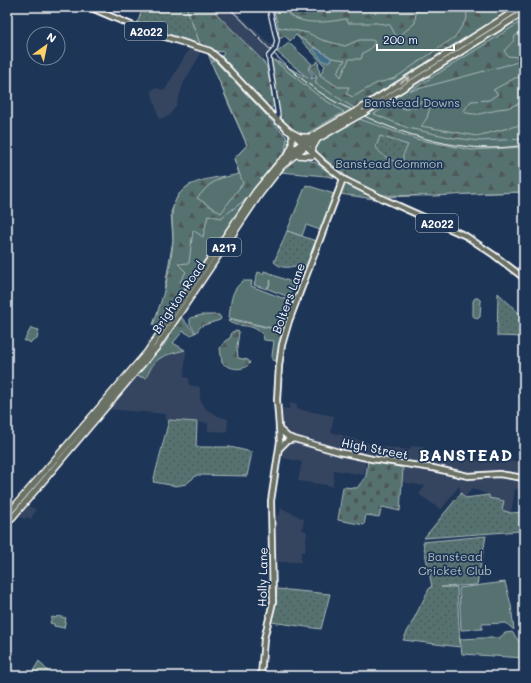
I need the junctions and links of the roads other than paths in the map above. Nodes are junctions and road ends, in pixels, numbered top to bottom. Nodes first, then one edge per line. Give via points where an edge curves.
1 (89, 7) edge
2 (268, 7) edge
3 (520, 7) edge
4 (524, 12) edge
5 (363, 110) junction
6 (352, 117) junction
7 (277, 121) junction
8 (287, 130) junction
9 (292, 138) junction
10 (310, 138) junction
11 (317, 139) junction
12 (302, 145) junction
13 (312, 154) junction
14 (290, 155) junction
15 (278, 167) junction
16 (343, 179) junction
17 (524, 278) edge
18 (284, 439) junction
19 (54, 468) junction
20 (524, 478) edge
21 (21, 499) junction
22 (7, 515) edge
23 (7, 524) edge
24 (261, 676) edge

1 - 7 main road, A2022 via 143,30 210,51
2 - 7 street, bridge via 277,41 268,60
5 -> 3 highway, Brighton Road / A217
4 - 5 highway, Brighton Road / A217
5 - 6 highway, Brighton Road / A217, bridge
6 - 10 highway, Brighton Road / A217
6 - 11 highway, Brighton Road / A217
7 - 8 main road, A2022
7 - 9 main road, A2022
8 - 10 highway via 300,137
8 - 12 main road, A2022
9 - 12 main road, A2022
9 - 14 highway
10 - 12 highway, Brighton Road / A217
11 - 12 highway, Brighton Road / A217
11 - 13 highway
12 - 13 main road, A2022
12 - 14 highway, Brighton Road / A217
13 - 14 highway
13 - 16 main road, A2022
14 - 15 highway, Brighton Road / A217
15 - 19 highway, Brighton Road / A217 via 157,347
15 - 21 highway, Brighton Road / A217 via 256,191 147,352
16 - 17 main road, A2022 via 461,234
16 - 18 main road, Bolters Lane via 284,334 277,400 278,428
18 - 20 main road, High Street via 294,439 372,459 468,476 499,474
18 - 24 main road, Holly Lane via 279,449 271,500 273,602 264,639
19 - 21 highway via 50,469
19 - 23 highway, Brighton Road / A217
21 - 22 highway, Brighton Road / A217

